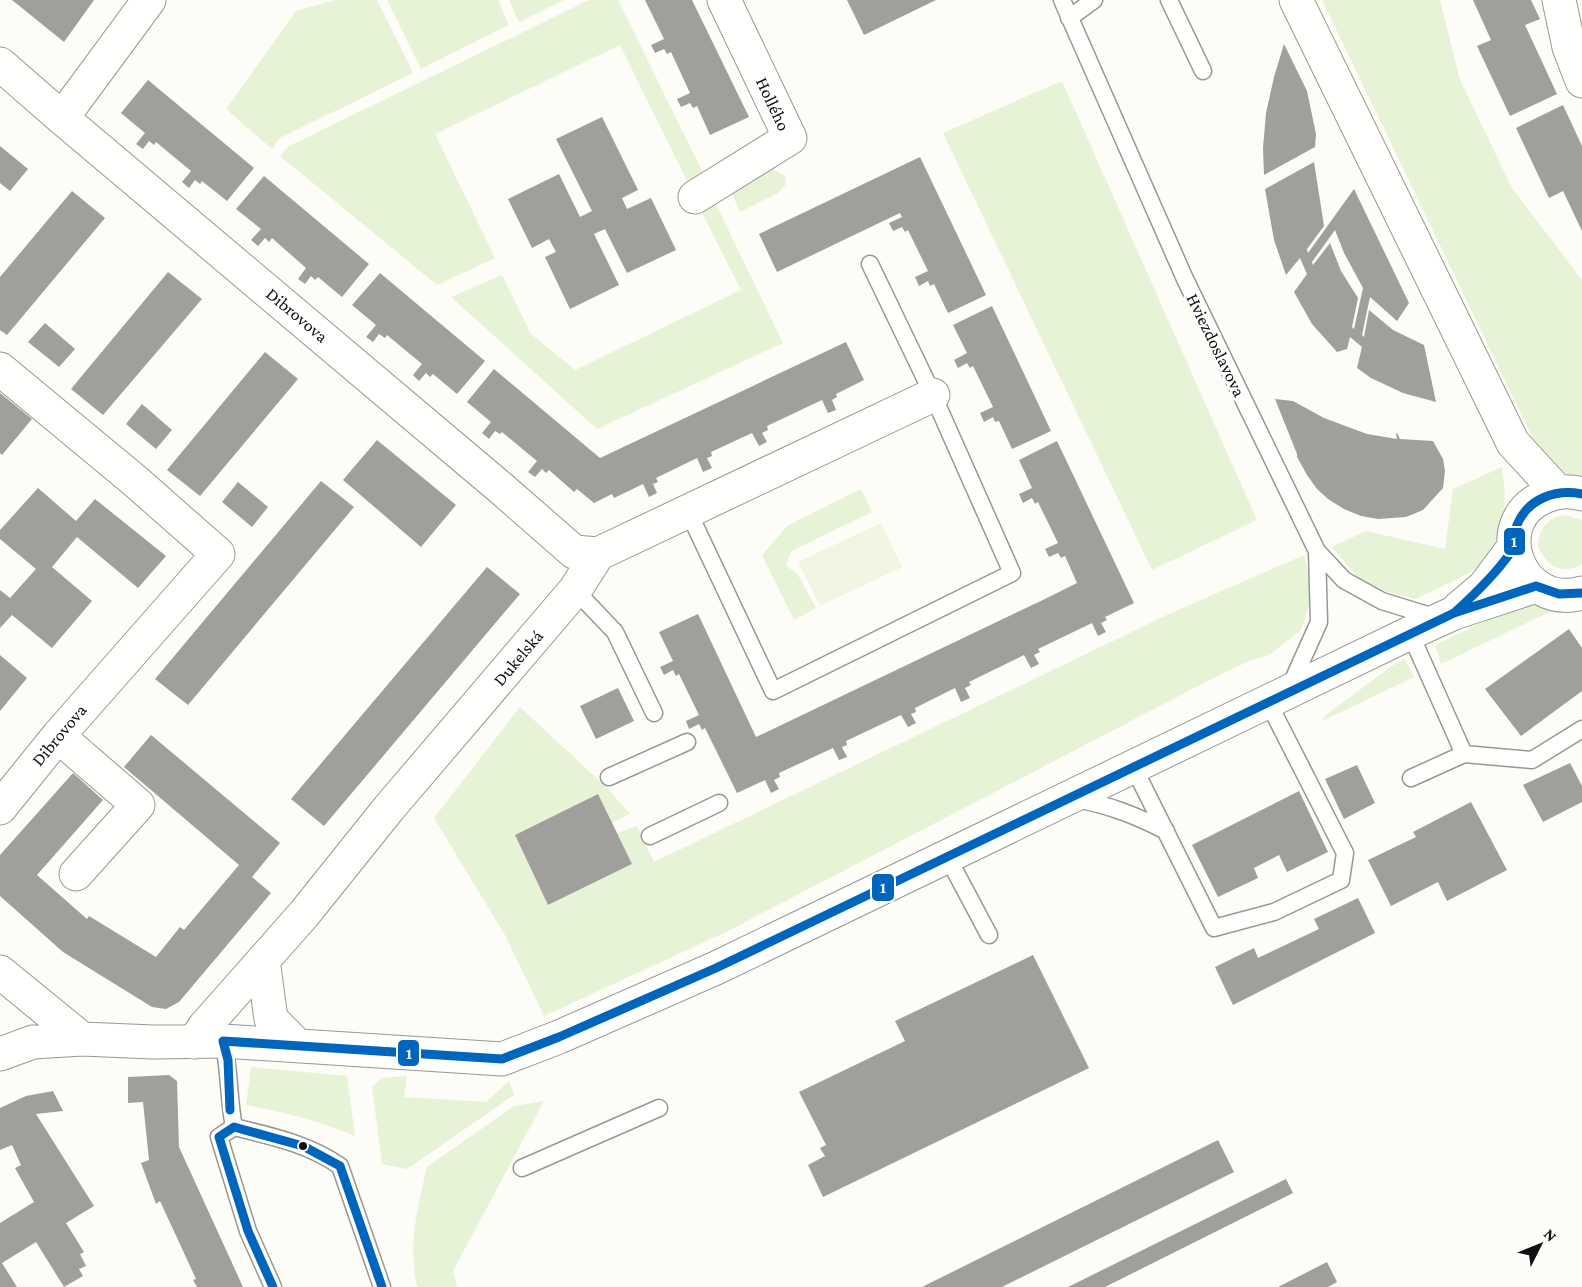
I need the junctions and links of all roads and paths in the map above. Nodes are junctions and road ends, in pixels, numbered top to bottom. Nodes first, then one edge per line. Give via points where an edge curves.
1 (149, 0) edge
2 (724, 0) edge
3 (1062, 0) edge
4 (1094, 0) edge
5 (1169, 0) edge
6 (1296, 0) edge
7 (1559, 0) edge
8 (1069, 18) junction
9 (0, 64) edge
10 (1203, 71) dead end
11 (1582, 81) edge
12 (62, 118) junction
13 (695, 197) dead end
14 (870, 264) dead end
15 (0, 369) edge
16 (933, 395) junction
17 (1513, 443) junction
18 (1570, 493) edge
19 (688, 511) junction
20 (1517, 532) junction
21 (1317, 551) junction
22 (598, 554) junction
23 (1536, 586) junction
24 (575, 590) junction
25 (1582, 593) edge
26 (1447, 616) junction
27 (1410, 633) junction
28 (1278, 697) junction
29 (654, 713) dead end
30 (1582, 729) edge
31 (57, 736) junction
32 (687, 742) dead end
33 (1464, 754) junction
34 (1133, 766) junction
35 (609, 777) dead end
36 (1411, 778) dead end
37 (1068, 798) junction
38 (719, 803) dead end
39 (0, 808) edge
40 (1166, 831) junction
41 (650, 836) dead end
42 (947, 856) junction
43 (76, 874) dead end
44 (989, 935) dead end
45 (262, 960) junction
46 (0, 972) edge
47 (82, 1039) junction
48 (208, 1041) junction
49 (298, 1046) junction
50 (0, 1054) edge
51 (659, 1108) dead end
52 (234, 1126) junction
53 (522, 1168) dead end
54 (273, 1287) edge
55 (382, 1287) edge

1 - 12 street
2 - 13 street, Hollého via 790,138
3 - 8 lane, Hviezdoslavova
4 - 8 lane
5 - 10 lane
6 - 17 street
7 - 11 street via 1569,47
8 - 21 lane, Hviezdoslavova via 1185,279
9 - 12 street, Dibrovova
12 - 22 street, Dibrovova via 574,552
14 - 16 lane
15 - 31 street, Dibrovova via 218,554
16 - 19 street
16 - 19 lane via 1012,573 773,691
17 - 18 street
17 - 20 street
18 - 20 street via 1537,500
19 - 22 street
20 - 23 street via 1521,569
20 - 26 street via 1484,587
21 - 26 lane via 1344,579 1382,602
21 - 28 lane, Hviezdoslavova via 1319,622
22 - 24 street, Dukelská
23 - 25 street via 1564,596
23 - 26 street
24 - 29 lane via 615,632
24 - 45 street, Dukelská
26 - 27 street
27 - 28 street
27 - 33 lane
28 - 34 street
28 - 40 lane via 1345,853 1341,880 1274,912 1214,928
30 - 33 lane via 1532,760
31 - 39 street, Dibrovova
31 - 43 street via 138,805
32 - 35 lane
33 - 36 lane
34 - 37 street
34 - 40 lane
37 - 40 lane via 1104,804
37 - 42 street
38 - 41 lane
42 - 44 lane
42 - 49 street via 716,968 502,1059
45 - 48 street, Dukelská
45 - 49 street via 271,1019
46 - 47 street
47 - 48 street
47 - 50 street via 33,1042
48 - 49 street
48 - 52 lane via 228,1060
51 - 53 lane
52 - 54 lane via 219,1137 248,1231
52 - 55 lane via 324,1154 340,1166

